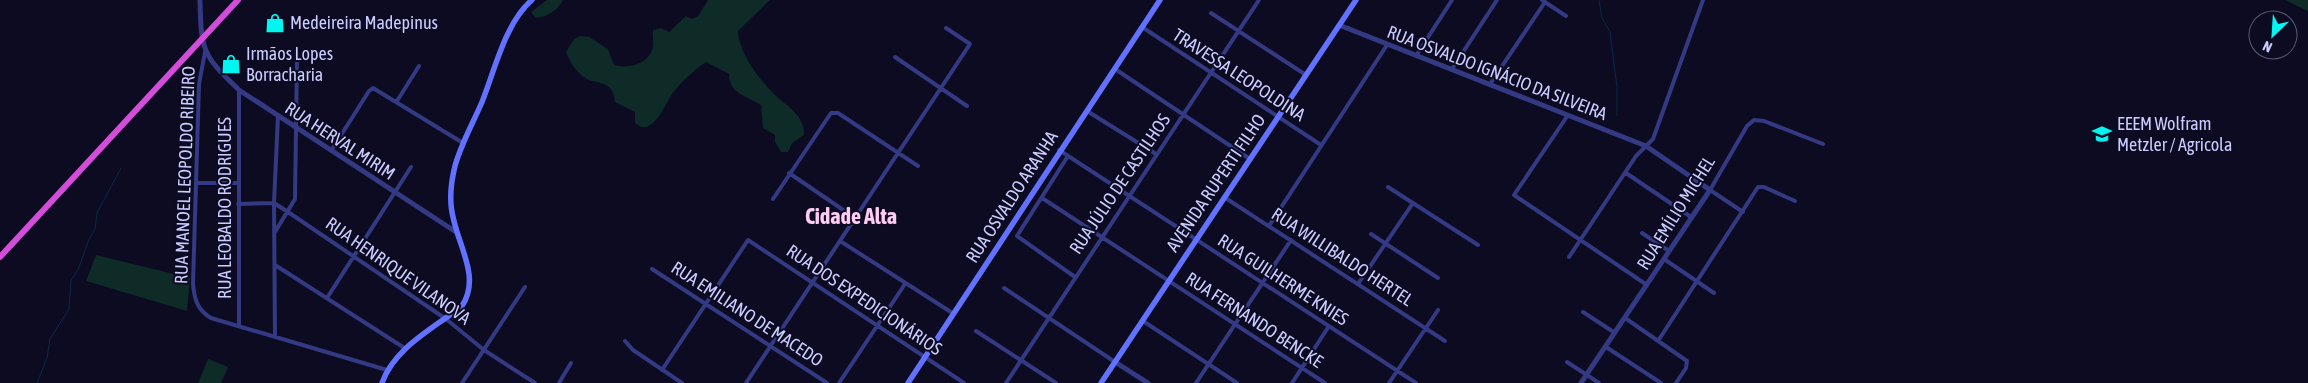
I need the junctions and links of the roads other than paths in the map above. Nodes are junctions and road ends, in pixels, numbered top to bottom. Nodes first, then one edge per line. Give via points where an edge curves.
1 (200, 0) edge
2 (238, 0) edge
3 (532, 0) edge
4 (1160, 0) edge
5 (1258, 0) edge
6 (1356, 0) edge
7 (1452, 0) edge
8 (1497, 0) edge
9 (1703, 0) edge
10 (1544, 1) edge
11 (1211, 13) dead end
12 (1566, 16) dead end
13 (1339, 25) junction
14 (1142, 27) junction
15 (946, 28) dead end
16 (1239, 31) junction
17 (202, 39) junction
18 (1387, 45) junction
19 (205, 52) junction
20 (1416, 56) junction
21 (895, 57) dead end
22 (298, 60) dead end
23 (419, 66) dead end
24 (1115, 69) junction
25 (1452, 69) junction
26 (1211, 73) junction
27 (1306, 75) junction
28 (1490, 84) junction
29 (941, 89) junction
30 (239, 90) junction
31 (397, 101) junction
32 (967, 106) dead end
33 (1087, 111) junction
34 (1183, 114) junction
35 (1568, 115) junction
36 (278, 116) junction
37 (1278, 117) junction
38 (296, 128) junction
39 (463, 143) junction
40 (1823, 144) dead end
41 (1321, 145) junction
42 (1646, 146) junction
43 (1059, 150) junction
44 (331, 151) junction
45 (898, 153) junction
46 (1156, 154) junction
47 (1068, 156) junction
48 (1250, 158) junction
49 (918, 166) dead end
50 (411, 167) dead end
51 (789, 173) junction
52 (1626, 173) junction
53 (196, 183) junction
54 (238, 183) junction
55 (1388, 187) dead end
56 (1710, 190) junction
57 (395, 193) junction
58 (1128, 196) junction
59 (1224, 197) junction
60 (1042, 198) junction
61 (773, 199) dead end
62 (1795, 201) dead end
63 (274, 203) junction
64 (1413, 203) junction
65 (238, 204) junction
66 (288, 212) junction
67 (1743, 212) junction
68 (855, 218) junction
69 (1691, 218) junction
70 (1269, 226) junction
71 (275, 232) junction
72 (456, 232) junction
73 (1642, 233) dead end
74 (1371, 234) dead end
75 (1102, 237) junction
76 (840, 240) junction
77 (1196, 240) junction
78 (1291, 240) junction
79 (1580, 240) junction
80 (1385, 243) junction
81 (1478, 245) dead end
82 (1669, 251) junction
83 (354, 256) junction
84 (0, 257) edge
85 (1569, 257) dead end
86 (1664, 259) junction
87 (275, 265) junction
88 (652, 269) dead end
89 (1075, 277) junction
90 (1438, 278) dead end
91 (1168, 280) junction
92 (1697, 281) junction
93 (813, 282) junction
94 (1262, 283) junction
95 (905, 284) junction
96 (1358, 284) junction
97 (1647, 284) junction
98 (525, 287) dead end
99 (1004, 288) dead end
100 (1714, 293) dead end
101 (327, 298) junction
102 (706, 304) junction
103 (1438, 310) dead end
104 (1583, 312) dead end
105 (954, 314) junction
106 (1048, 318) junction
107 (1625, 318) junction
108 (446, 319) junction
109 (1143, 321) junction
110 (1235, 324) junction
111 (876, 325) junction
112 (239, 326) junction
113 (1329, 326) junction
114 (1426, 328) junction
115 (976, 331) dead end
116 (1615, 333) junction
117 (275, 337) junction
118 (1445, 341) dead end
119 (1658, 341) junction
120 (625, 342) dead end
121 (770, 346) junction
122 (1606, 347) junction
123 (406, 349) junction
124 (484, 350) junction
125 (926, 358) junction
126 (1021, 360) junction
127 (1115, 362) junction
128 (1567, 362) dead end
129 (571, 363) dead end
130 (1208, 364) junction
131 (1302, 368) junction
132 (387, 370) junction
133 (662, 370) junction
134 (1397, 371) junction
135 (1586, 375) junction
136 (384, 382) edge
137 (462, 383) edge
138 (535, 383) edge
139 (559, 383) edge
140 (682, 383) edge
141 (746, 383) edge
142 (827, 383) edge
143 (839, 383) edge
144 (908, 383) edge
145 (964, 383) edge
146 (1006, 383) edge
147 (1056, 383) edge
148 (1101, 383) edge
149 (1148, 383) edge
150 (1196, 383) edge
151 (1237, 383) edge
152 (1292, 383) edge
153 (1325, 383) edge
154 (1389, 383) edge
155 (1416, 383) edge
156 (1581, 383) edge
157 (1599, 383) edge
158 (1661, 383) edge
159 (1676, 383) edge

1 - 17 street, RUA HERVAL MIRIM
2 - 17 highway
3 - 39 main road via 515,20
4 - 14 main road, RUA OSVALDO ARANHA
5 - 16 street, RUA JÚLIO DE CASTILHOS
6 - 13 main road, AVENIDA RUPERTI FILHO
7 - 20 street
8 - 25 street
9 - 42 street via 1653,138
10 - 12 street
10 - 28 street
11 - 16 street
13 - 18 street, RUA OSVALDO IGNÁCIO DA SILVEIRA
13 - 27 main road, AVENIDA RUPERTI FILHO
14 - 24 main road, RUA OSVALDO ARANHA
14 - 26 street, TRAVESSA LEOPOLDINA
15 - 29 street via 970,44
16 - 26 street, RUA JÚLIO DE CASTILHOS
16 - 27 street
17 - 19 street, RUA HERVAL MIRIM
17 - 84 highway
18 - 20 street, RUA OSVALDO IGNÁCIO DA SILVEIRA
18 - 41 street
19 - 30 street, RUA HERVAL MIRIM
19 - 53 street, RUA MANOEL LEOPOLDO RIBEIRO via 199,84
20 - 25 street, RUA OSVALDO IGNÁCIO DA SILVEIRA
21 - 29 street
22 - 38 street
23 - 31 street
24 - 33 main road, RUA OSVALDO ARANHA
24 - 34 street
25 - 28 street, RUA OSVALDO IGNÁCIO DA SILVEIRA
26 - 34 street, RUA JÚLIO DE CASTILHOS
26 - 37 street, TRAVESSA LEOPOLDINA
27 - 37 main road, AVENIDA RUPERTI FILHO
28 - 35 street, RUA OSVALDO IGNÁCIO DA SILVEIRA
29 - 32 street
29 - 45 street
30 - 36 street, RUA HERVAL MIRIM
30 - 54 street, RUA LEOBALDO RODRIGUES
31 - 39 street
31 - 44 street via 373,88 369,91
33 - 43 main road, RUA OSVALDO ARANHA
33 - 46 street
34 - 46 street, RUA JÚLIO DE CASTILHOS
34 - 48 street
35 - 42 street, RUA OSVALDO IGNÁCIO DA SILVEIRA
35 - 79 street via 1514,195
36 - 38 street, RUA HERVAL MIRIM
36 - 63 street
37 - 41 street, TRAVESSA LEOPOLDINA
37 - 48 main road, AVENIDA RUPERTI FILHO
38 - 44 street, RUA HERVAL MIRIM
38 - 66 street via 296,193
39 - 72 main road via 452,183 451,205
40 - 56 street, RUA EMÍLIO MICHEL via 1754,120 1747,126
41 - 70 street
42 - 52 street
42 - 56 street, RUA OSVALDO IGNÁCIO DA SILVEIRA
43 - 47 street, RUA GUILHERME KNIES
43 - 105 main road, RUA OSVALDO ARANHA
44 - 57 street, RUA HERVAL MIRIM
45 - 49 street
45 - 51 street via 838,113 831,112
45 - 68 street
46 - 58 street, RUA JÚLIO DE CASTILHOS
47 - 58 street, RUA GUILHERME KNIES
47 - 60 street
48 - 59 main road, AVENIDA RUPERTI FILHO
50 - 57 street
51 - 61 street
51 - 68 street
52 - 69 street
52 - 79 street
53 - 54 street
53 - 112 street, RUA MANOEL LEOPOLDO RIBEIRO via 194,297 204,314
54 - 65 street, RUA LEOBALDO RODRIGUES
55 - 64 street
56 - 67 street
56 - 69 street, RUA EMÍLIO MICHEL
57 - 72 street, RUA HERVAL MIRIM
57 - 83 street
58 - 75 street, RUA JÚLIO DE CASTILHOS
58 - 77 street, RUA GUILHERME KNIES
59 - 70 street, RUA WILLIBALDO HERTEL
59 - 77 main road, AVENIDA RUPERTI FILHO
60 - 75 street, RUA FERNANDO BENCKE
60 - 89 street via 1017,234 1018,238
62 - 67 street via 1758,187
63 - 65 street
63 - 66 street, RUA HENRIQUE VILANOVA
63 - 71 street
64 - 80 street
64 - 81 street
65 - 112 street, RUA LEOBALDO RODRIGUES
66 - 71 street
66 - 83 street, RUA HENRIQUE VILANOVA
67 - 92 street
68 - 76 street
69 - 82 street, RUA EMÍLIO MICHEL
70 - 78 street, RUA WILLIBALDO HERTEL
71 - 87 street
72 - 108 main road via 470,272 471,286 462,306
73 - 82 street
74 - 80 street
75 - 89 street, RUA JÚLIO DE CASTILHOS
75 - 91 street, RUA FERNANDO BENCKE
76 - 93 street
76 - 95 street
77 - 91 main road, AVENIDA RUPERTI FILHO
77 - 94 street, RUA GUILHERME KNIES
78 - 94 street
78 - 96 street, RUA WILLIBALDO HERTEL
79 - 85 street
79 - 97 street
80 - 90 street
80 - 96 street
82 - 86 street, RUA EMÍLIO MICHEL
83 - 101 street
83 - 108 street, RUA HENRIQUE VILANOVA
86 - 92 street
86 - 97 street, RUA EMÍLIO MICHEL
87 - 101 street
87 - 117 street
88 - 102 street, RUA EMILIANO DE MACEDO
89 - 106 street, RUA JÚLIO DE CASTILHOS
91 - 109 main road, AVENIDA RUPERTI FILHO
91 - 110 street, RUA FERNANDO BENCKE
92 - 100 street
92 - 119 street
93 - 102 street, RUA DOS EXPEDICIONÁRIOS via 748,240
93 - 111 street, RUA DOS EXPEDICIONÁRIOS
93 - 121 street
94 - 110 street
94 - 113 street, RUA GUILHERME KNIES
95 - 105 street
95 - 111 street
96 - 114 street, RUA WILLIBALDO HERTEL
97 - 107 street, RUA EMÍLIO MICHEL
98 - 124 street
99 - 106 street
101 - 123 street
102 - 121 street, RUA EMILIANO DE MACEDO
102 - 133 street
103 - 114 street
104 - 116 street
105 - 125 main road, RUA OSVALDO ARANHA
106 - 126 street, RUA JÚLIO DE CASTILHOS
106 - 127 street
107 - 116 street, RUA EMÍLIO MICHEL
107 - 119 street
108 - 123 main road
108 - 124 street, RUA HENRIQUE VILANOVA
109 - 127 main road, AVENIDA RUPERTI FILHO
109 - 130 street
110 - 130 street
110 - 131 street, RUA FERNANDO BENCKE
111 - 125 street, RUA DOS EXPEDICIONÁRIOS
111 - 143 street
112 - 117 street, RUA MANOEL LEOPOLDO RIBEIRO
113 - 131 street
113 - 134 street, RUA GUILHERME KNIES
114 - 118 street, RUA WILLIBALDO HERTEL
114 - 134 street
115 - 126 street
116 - 122 street, RUA EMÍLIO MICHEL
117 - 132 street, RUA MANOEL LEOPOLDO RIBEIRO
119 - 159 street via 1687,361
120 - 133 street
121 - 141 street
121 - 142 street, RUA EMILIANO DE MACEDO
122 - 135 street, RUA EMÍLIO MICHEL
122 - 158 street
123 - 132 main road via 395,357
124 - 137 street
124 - 138 street, RUA HENRIQUE VILANOVA
125 - 144 main road, RUA OSVALDO ARANHA
125 - 145 street, RUA DOS EXPEDICIONÁRIOS
126 - 146 street, RUA JÚLIO DE CASTILHOS
126 - 147 street
127 - 148 main road, AVENIDA RUPERTI FILHO
127 - 149 street
128 - 135 street
129 - 139 street
130 - 150 street
130 - 151 street
131 - 152 street
131 - 153 street, RUA FERNANDO BENCKE
132 - 136 main road
133 - 140 street
134 - 154 street
134 - 155 street, RUA GUILHERME KNIES
135 - 156 street, RUA EMÍLIO MICHEL
135 - 157 street

